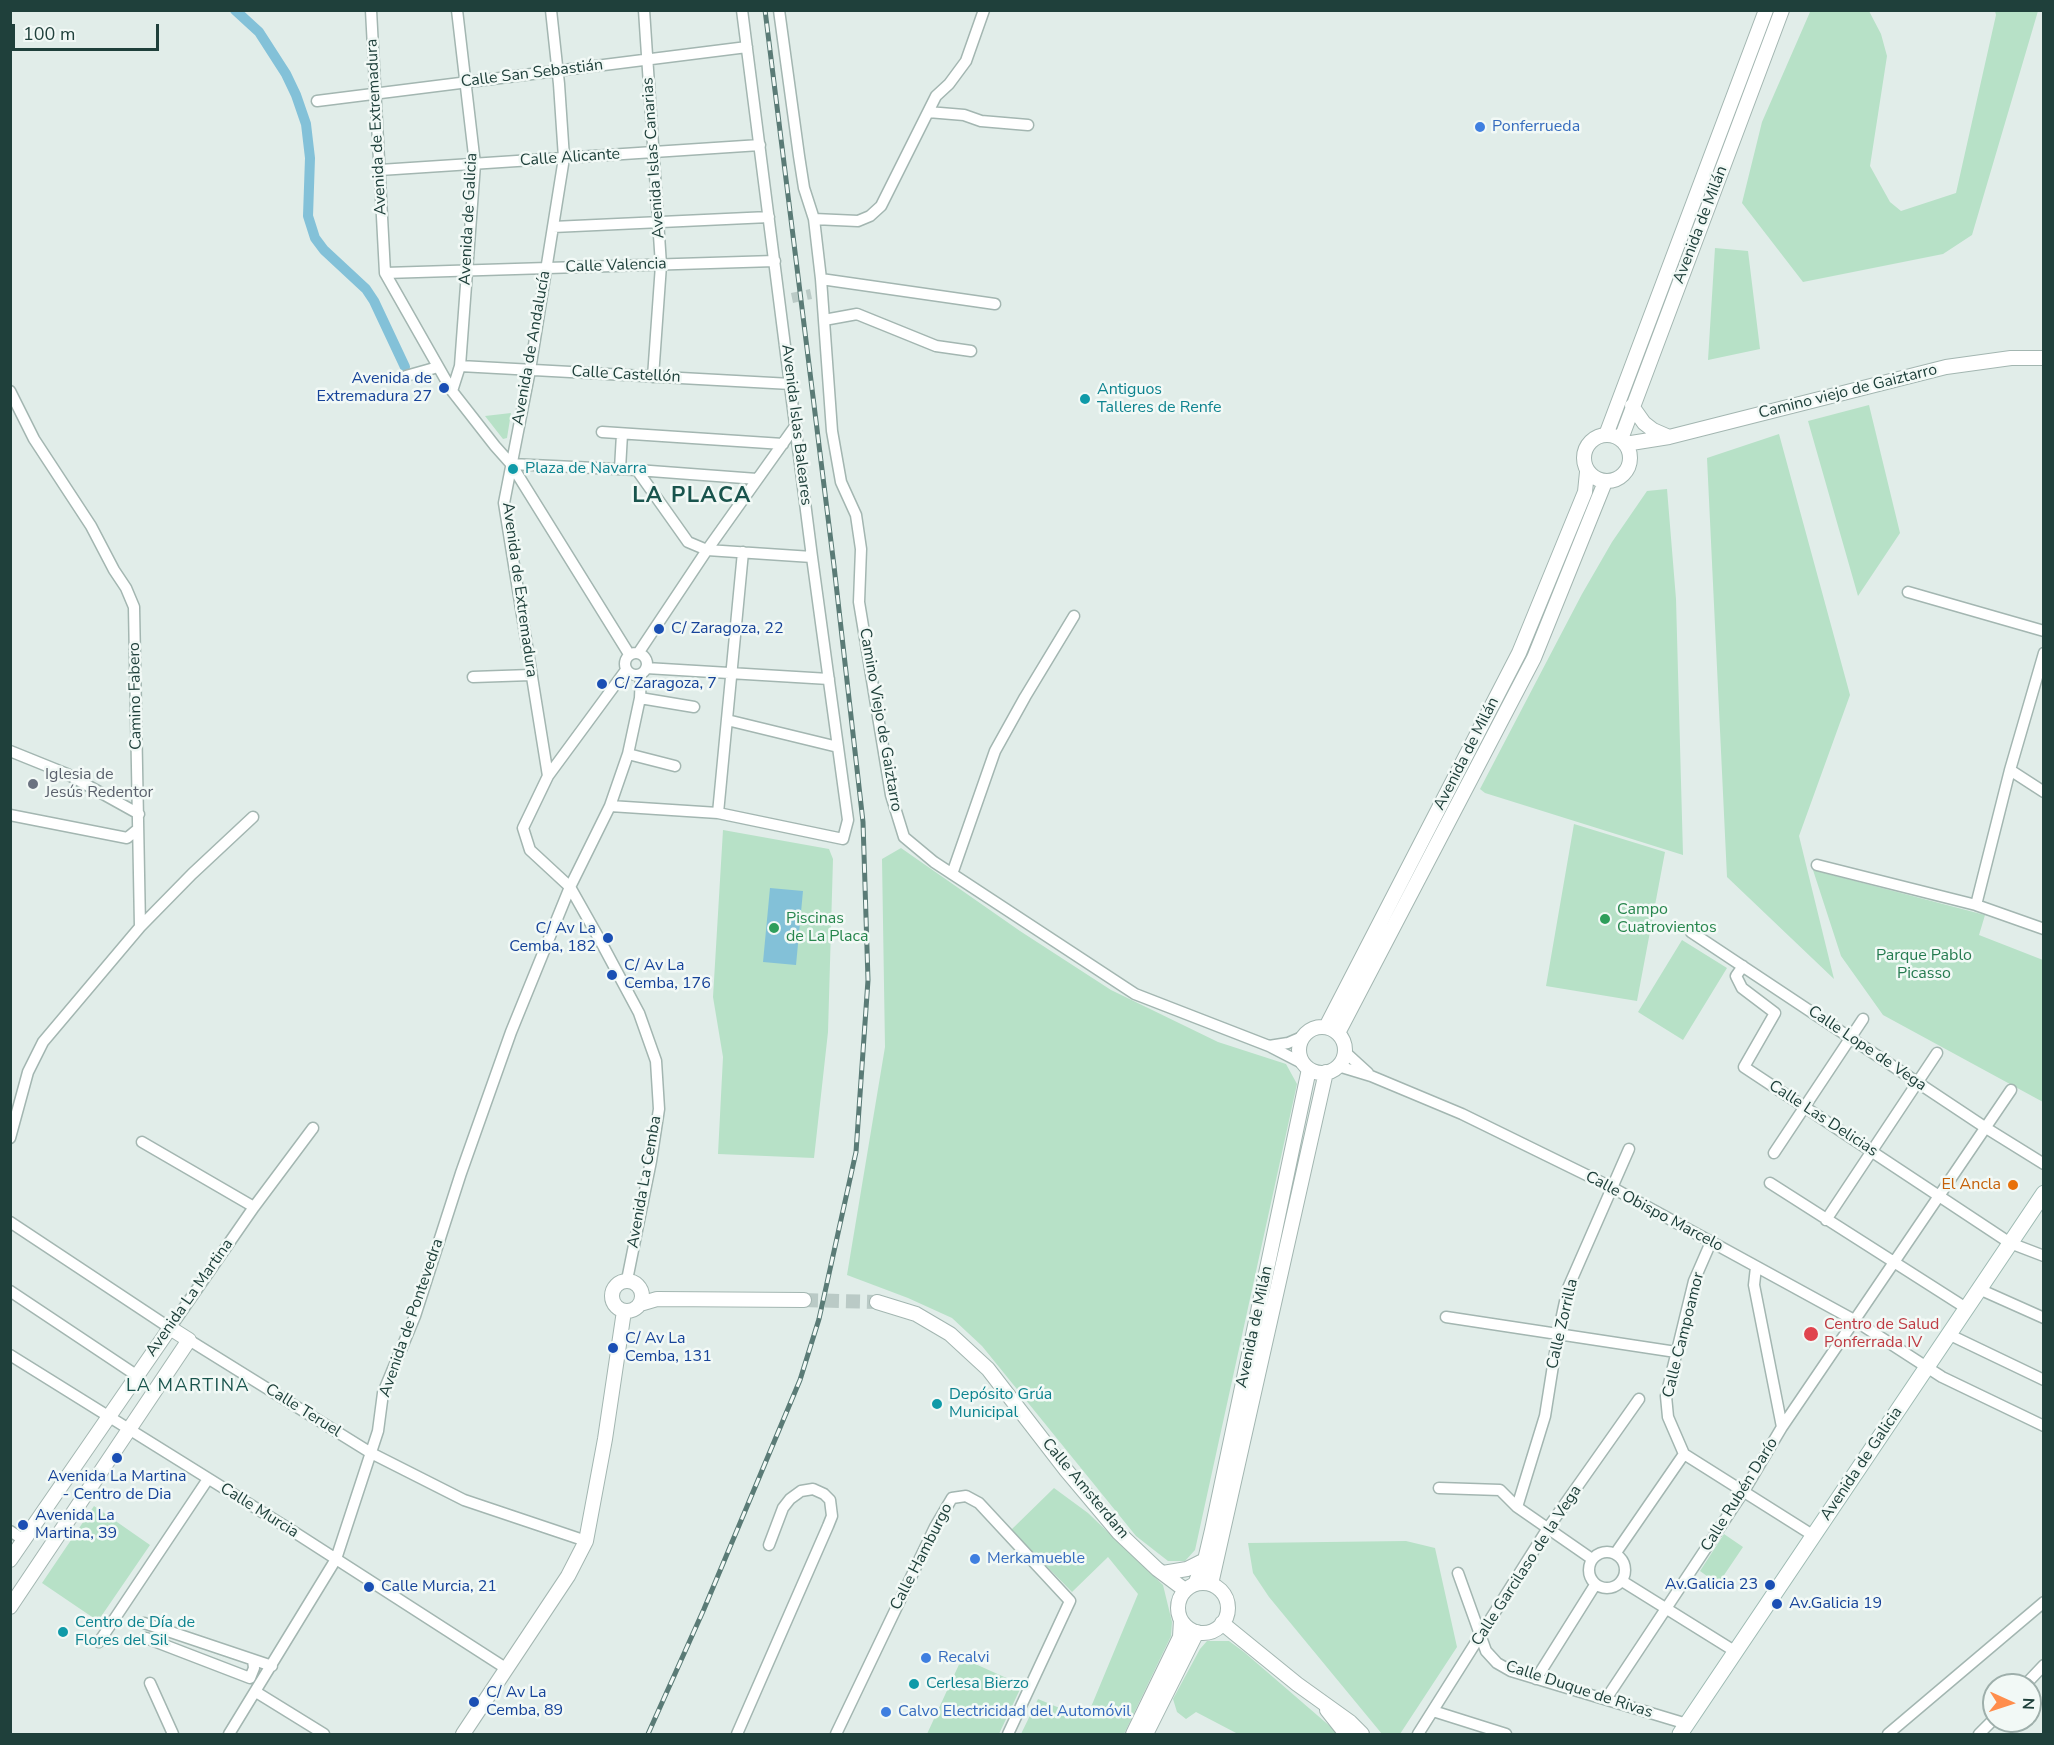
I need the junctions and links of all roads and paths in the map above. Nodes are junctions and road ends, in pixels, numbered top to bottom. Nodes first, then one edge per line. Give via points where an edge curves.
1 (370, 10) edge
2 (458, 10) edge
3 (551, 10) edge
4 (644, 10) edge
5 (742, 10) edge
6 (779, 10) edge
7 (984, 10) edge
8 (1766, 10) edge
9 (1782, 10) edge
10 (747, 47) junction
11 (647, 60) junction
12 (557, 71) junction
13 (466, 82) junction
14 (376, 94) junction
15 (317, 101) dead end
16 (928, 112) junction
17 (1028, 125) dead end
18 (760, 145) junction
19 (654, 152) junction
20 (564, 158) junction
21 (475, 164) junction
22 (380, 170) junction
23 (769, 217) junction
24 (814, 219) junction
25 (659, 222) junction
26 (553, 227) junction
27 (775, 261) junction
28 (661, 265) junction
29 (546, 268) junction
30 (467, 270) junction
31 (385, 273) junction
32 (818, 288) junction
33 (995, 304) dead end
34 (824, 320) junction
35 (971, 351) dead end
36 (2043, 358) edge
37 (460, 366) junction
38 (438, 367) junction
39 (530, 370) junction
40 (406, 376) dead end
41 (653, 377) junction
42 (791, 384) junction
43 (10, 391) edge
44 (452, 391) junction
45 (1632, 406) junction
46 (796, 425) junction
47 (602, 432) dead end
48 (622, 434) junction
49 (1606, 435) junction
50 (1669, 437) junction
51 (783, 444) junction
52 (1625, 447) junction
53 (511, 464) junction
54 (620, 469) junction
55 (638, 470) junction
56 (1587, 472) junction
57 (757, 479) junction
58 (1605, 482) junction
59 (707, 550) junction
60 (743, 552) junction
61 (812, 556) junction
62 (1908, 592) dead end
63 (1074, 615) dead end
64 (2043, 631) edge
65 (634, 653) junction
66 (2043, 653) edge
67 (626, 670) junction
68 (644, 671) junction
69 (732, 673) junction
70 (531, 675) junction
71 (473, 677) dead end
72 (829, 679) junction
73 (640, 698) junction
74 (694, 707) dead end
75 (727, 720) junction
76 (838, 747) junction
77 (10, 751) edge
78 (628, 753) junction
79 (675, 766) dead end
80 (2010, 770) junction
81 (548, 776) junction
82 (2043, 792) edge
83 (610, 806) junction
84 (718, 813) junction
85 (139, 814) junction
86 (10, 815) edge
87 (253, 818) dead end
88 (138, 829) junction
89 (1817, 865) dead end
90 (952, 874) junction
91 (570, 887) junction
92 (1976, 905) junction
93 (140, 927) junction
94 (2043, 929) edge
95 (1691, 932) dead end
96 (1743, 966) junction
97 (1863, 1019) dead end
98 (1332, 1030) junction
99 (1302, 1037) junction
100 (1851, 1038) junction
101 (1269, 1046) junction
102 (1345, 1052) junction
103 (1937, 1053) dead end
104 (1306, 1066) junction
105 (1332, 1069) junction
106 (1371, 1076) junction
107 (1917, 1083) junction
108 (2010, 1090) dead end
109 (1806, 1108) junction
110 (314, 1128) dead end
111 (1986, 1128) junction
112 (10, 1138) edge
113 (142, 1142) dead end
114 (1629, 1149) dead end
115 (1872, 1151) junction
116 (1774, 1153) dead end
117 (2043, 1164) edge
118 (1770, 1183) dead end
119 (1611, 1187) junction
120 (2043, 1193) edge
121 (1938, 1196) junction
122 (254, 1207) junction
123 (1826, 1220) junction
124 (10, 1222) edge
125 (1711, 1242) junction
126 (2010, 1243) junction
127 (2043, 1256) edge
128 (1893, 1263) junction
129 (1756, 1267) junction
130 (627, 1280) junction
131 (640, 1288) junction
132 (1979, 1289) junction
133 (10, 1290) edge
134 (657, 1299) junction
135 (804, 1300) tunnel mouth
136 (877, 1302) tunnel mouth
137 (640, 1304) junction
138 (1966, 1308) junction
139 (624, 1311) junction
140 (1446, 1317) dead end
141 (2043, 1318) edge
142 (1854, 1320) junction
143 (170, 1328) junction
144 (1558, 1334) junction
145 (1948, 1334) junction
146 (189, 1340) junction
147 (1676, 1352) junction
148 (10, 1354) edge
149 (1927, 1366) junction
150 (136, 1375) junction
151 (2043, 1380) edge
152 (1639, 1399) dead end
153 (108, 1417) junction
154 (2043, 1426) edge
155 (1782, 1427) junction
156 (129, 1430) junction
157 (371, 1453) junction
158 (1684, 1454) junction
159 (208, 1479) junction
160 (1439, 1488) dead end
161 (1744, 1491) junction
162 (1518, 1507) junction
163 (1548, 1528) junction
164 (10, 1531) edge
165 (1814, 1536) junction
166 (24, 1540) junction
167 (586, 1541) junction
168 (769, 1545) dead end
169 (1615, 1554) junction
170 (336, 1559) junction
171 (1592, 1559) junction
172 (10, 1560) edge
173 (1205, 1560) junction
174 (1163, 1573) junction
175 (1458, 1573) dead end
176 (1622, 1581) junction
177 (1211, 1584) junction
178 (1595, 1585) junction
179 (1190, 1587) junction
180 (2043, 1602) edge
181 (10, 1607) edge
182 (1666, 1609) junction
183 (1181, 1620) junction
184 (144, 1623) dead end
185 (1222, 1623) junction
186 (1197, 1632) junction
187 (1480, 1637) junction
188 (146, 1638) dead end
189 (99, 1642) dead end
190 (1736, 1652) junction
191 (253, 1660) junction
192 (272, 1666) junction
193 (507, 1669) junction
194 (1536, 1679) junction
195 (150, 1683) dead end
196 (256, 1692) junction
197 (1606, 1700) junction
198 (1323, 1703) junction
199 (1433, 1711) junction
200 (1684, 1729) edge
201 (173, 1734) edge
202 (229, 1734) edge
203 (324, 1734) edge
204 (463, 1734) edge
205 (737, 1734) edge
206 (836, 1734) edge
207 (1008, 1734) edge
208 (1133, 1734) edge
209 (1146, 1734) edge
210 (1346, 1734) edge
211 (1362, 1734) edge
212 (1418, 1734) edge
213 (1506, 1734) edge
214 (1888, 1734) edge

1 - 14 street, Avenida de Extremadura
2 - 13 street, Avenida de Galicia
3 - 12 street, Avenida de Andalucía
4 - 11 street, Avenida Islas Canarias
5 - 10 street, Avenida Islas Baleares
6 - 24 street, Camino Viejo de Gaiztarro via 800,167
7 - 16 street via 966,62 936,96
8 - 49 street, Avenida de Milán
9 - 45 street, Avenida de Milán
10 - 11 street, Calle San Sebastián
10 - 18 street, Avenida Islas Baleares
11 - 12 street, Calle San Sebastián
11 - 19 street, Avenida Islas Canarias
12 - 13 street, Calle San Sebastián
12 - 20 street, Avenida de Andalucía
13 - 14 street, Calle San Sebastián
13 - 21 street, Avenida de Galicia
14 - 15 street, Calle San Sebastián
14 - 22 street, Avenida de Extremadura
16 - 17 street
16 - 24 street via 881,206 858,221
18 - 19 street, Calle Alicante
18 - 23 street, Avenida Islas Baleares
19 - 20 street, Calle Alicante
19 - 25 street, Avenida Islas Canarias
20 - 21 street, Calle Alicante
20 - 26 street, Avenida de Andalucía
21 - 22 street, Calle Alicante
21 - 30 street, Avenida de Galicia
22 - 31 street, Avenida de Extremadura
23 - 25 street
23 - 27 street, Avenida Islas Baleares
24 - 32 street, Camino Viejo de Gaiztarro
25 - 26 street
25 - 28 street, Avenida Islas Canarias
26 - 29 street, Avenida de Andalucía
27 - 28 street, Calle Valencia
27 - 42 street, Avenida Islas Baleares via 786,299
28 - 29 street, Calle Valencia
28 - 41 street, Avenida Islas Canarias
29 - 30 street, Calle Valencia
29 - 39 street, Avenida de Andalucía
30 - 31 street, Calle Valencia
30 - 37 street, Avenida de Galicia
31 - 38 street, Avenida de Extremadura
32 - 33 street
32 - 34 street, Camino Viejo de Gaiztarro
34 - 35 street via 857,314 936,346
34 - 90 street, Camino Viejo de Gaiztarro via 832,430 841,482 856,516 861,549 859,602 891,795 904,837
36 - 50 street, Camino viejo de Gaiztarro via 2011,358 1946,368
37 - 39 street, Calle Castellón
37 - 44 street, Avenida de Galicia
38 - 40 street
38 - 44 street, Avenida de Extremadura
39 - 41 street, Calle Castellón
39 - 53 street, Avenida de Andalucía
41 - 42 street, Calle Castellón
42 - 46 street, Avenida Islas Baleares
43 - 85 street, Camino Fabero via 34,439 91,526 134,607
44 - 53 street, Avenida de Extremadura
45 - 50 street via 1653,430
45 - 52 street, Avenida de Milán
46 - 51 street
46 - 61 street, Avenida Islas Baleares
47 - 48 street
48 - 51 street
48 - 54 street
49 - 52 street
49 - 56 street via 1598,436 1587,446 1583,457
50 - 52 street, Camino viejo de Gaiztarro
51 - 57 street
52 - 58 street via 1626,471
53 - 54 street
53 - 65 street
53 - 70 street, Avenida de Extremadura via 504,503
54 - 55 street
55 - 57 street
55 - 59 street via 688,542
56 - 58 street
56 - 98 street, Avenida de Milán via 1585,492 1519,653
57 - 59 street
58 - 98 street, Avenida de Milán via 1534,658
59 - 60 street
59 - 65 street
60 - 61 street
60 - 69 street
61 - 72 street, Avenida Islas Baleares
62 - 64 street
63 - 90 street via 995,751
65 - 67 street via 624,663
65 - 68 street via 644,655
66 - 80 street
67 - 68 street via 632,675
67 - 81 street, Avenida La Cemba
68 - 69 street
68 - 73 street, Avenida de Pontevedra
69 - 72 street
69 - 75 street
70 - 71 street
70 - 81 street, Avenida de Extremadura
72 - 76 street, Avenida Islas Baleares
73 - 74 street
73 - 78 street, Avenida de Pontevedra
75 - 76 street
75 - 84 street
76 - 84 street, Avenida Islas Baleares via 848,820 843,839
77 - 85 street via 67,774
78 - 79 street
78 - 83 street, Avenida de Pontevedra
80 - 82 street
80 - 92 street
81 - 91 street, Avenida La Cemba via 523,828 530,850
83 - 84 street
83 - 91 street, Avenida de Pontevedra
85 - 88 street, Camino Fabero
86 - 88 street via 127,838
87 - 93 street
88 - 93 street, Camino Fabero
89 - 92 street
90 - 101 street, Camino Viejo de Gaiztarro via 1134,994
91 - 130 street, Avenida La Cemba via 639,1013 656,1061 659,1109
91 - 157 street, Avenida de Pontevedra via 511,1032 415,1316 383,1393
92 - 94 street
93 - 112 street via 43,1042 28,1072
95 - 96 street, Calle Lope de Vega
96 - 100 street, Calle Lope de Vega
96 - 109 street, Calle Las Delicias via 1736,976 1742,988 1775,1013 1744,1067
97 - 100 street
98 - 99 street via 1311,1029
98 - 102 street via 1343,1041
99 - 101 street
99 - 104 street via 1298,1049
100 - 107 street, Calle Lope de Vega
100 - 109 street
101 - 104 street, Camino Viejo de Gaiztarro
102 - 105 street
102 - 106 street, Calle Obispo Marcelo
103 - 107 street
104 - 105 street via 1318,1072
104 - 173 street, Avenida de Milán
105 - 106 street, Calle Obispo Marcelo
105 - 177 street, Avenida de Milán
106 - 119 street, Calle Obispo Marcelo via 1462,1114
107 - 111 street, Calle Lope de Vega
107 - 115 street
108 - 111 street, Calle Rubén Darío
109 - 115 street, Calle Las Delicias
109 - 116 street
110 - 122 street, Avenida La Martina
111 - 117 street, Calle Lope de Vega
111 - 121 street, Calle Rubén Darío
113 - 122 street
114 - 119 street, Calle Zorrilla
115 - 121 street, Calle Las Delicias
115 - 123 street
118 - 123 street
119 - 125 street, Calle Obispo Marcelo
119 - 144 street, Calle Zorrilla via 1568,1288
120 - 126 main road, Avenida de Galicia
121 - 126 street, Calle Las Delicias
121 - 128 street, Calle Rubén Darío
122 - 143 street, Avenida La Martina
123 - 128 street
124 - 143 street, Calle Teruel
125 - 129 street, Calle Obispo Marcelo
125 - 147 street, Calle Campoamor via 1694,1281
126 - 127 street, Calle Las Delicias
126 - 132 main road, Avenida de Galicia
128 - 138 street
128 - 142 street, Calle Rubén Darío
129 - 142 street, Calle Obispo Marcelo
129 - 155 street via 1754,1285
130 - 131 street
130 - 139 street via 616,1284 611,1298
131 - 134 street
131 - 137 street
132 - 138 main road, Avenida de Galicia
132 - 141 street
133 - 150 street
134 - 135 street
134 - 137 street
136 - 174 street, Calle Amsterdam via 916,1314 950,1334 988,1369 1119,1533
137 - 139 street
138 - 145 main road, Avenida de Galicia
139 - 167 street
140 - 144 street
142 - 149 street, Calle Obispo Marcelo
142 - 155 street, Calle Rubén Darío
143 - 146 street, Calle Teruel
143 - 150 street, Avenida La Martina
144 - 147 street
144 - 162 street, Calle Zorrilla via 1545,1416
145 - 149 main road, Avenida de Galicia
145 - 151 street
146 - 156 street, Avenida La Martina
146 - 157 street, Calle Teruel
147 - 158 street, Calle Campoamor via 1666,1396 1668,1417
148 - 153 street, Calle Murcia
149 - 154 street, Calle Obispo Marcelo
149 - 165 main road, Avenida de Galicia
150 - 153 street, Avenida La Martina
152 - 163 street, Calle Garcilaso de la Vega
153 - 156 street, Calle Murcia
153 - 166 street, Avenida La Martina
155 - 161 street, Calle Rubén Darío
156 - 159 street, Calle Murcia
156 - 181 street, Avenida La Martina
157 - 167 street, Calle Teruel via 464,1500
157 - 170 street, Avenida de Pontevedra
158 - 161 street
158 - 169 street
159 - 170 street, Calle Murcia
159 - 189 street
160 - 162 street via 1500,1490
161 - 165 street
161 - 182 street, Calle Rubén Darío
162 - 163 street
163 - 171 street
163 - 187 street, Calle Garcilaso de la Vega
164 - 166 street
165 - 190 main road, Avenida de Galicia
166 - 172 street, Avenida La Martina
167 - 193 street via 568,1576
168 - 205 street via 790,1499 813,1489 830,1500 832,1516
169 - 171 street via 1601,1553
169 - 176 street via 1625,1568
170 - 192 street, Avenida de Pontevedra
170 - 193 street, Calle Murcia
171 - 178 street via 1590,1578
173 - 174 street via 1187,1569
173 - 179 street, Avenida de Milán
174 - 179 street, Calle Amsterdam
175 - 187 street, Calle Duque de Rivas
176 - 178 street via 1609,1588
176 - 182 street
177 - 179 street
177 - 185 street via 1221,1590 1227,1603
178 - 194 street
179 - 183 street via 1180,1597
180 - 214 street
182 - 190 street
182 - 197 street, Calle Rubén Darío
183 - 186 street
183 - 208 street via 1180,1637
184 - 191 street
185 - 186 street via 1213,1630
185 - 198 street
186 - 209 street
187 - 194 street, Calle Duque de Rivas via 1497,1663
187 - 199 street, Calle Garcilaso de la Vega
188 - 191 street via 250,1678 255,1668
190 - 200 main road, Avenida de Galicia
191 - 192 street
192 - 196 street, Avenida de Pontevedra
193 - 204 street
194 - 197 street, Calle Duque de Rivas
195 - 201 street
196 - 202 street, Avenida de Pontevedra
196 - 203 street
197 - 200 street, Calle Duque de Rivas
198 - 210 street
198 - 211 street
199 - 212 street, Calle Garcilaso de la Vega
199 - 213 street
206 - 207 street, Calle Hamburgo via 935,1527 952,1498 966,1496 979,1503 1070,1601

